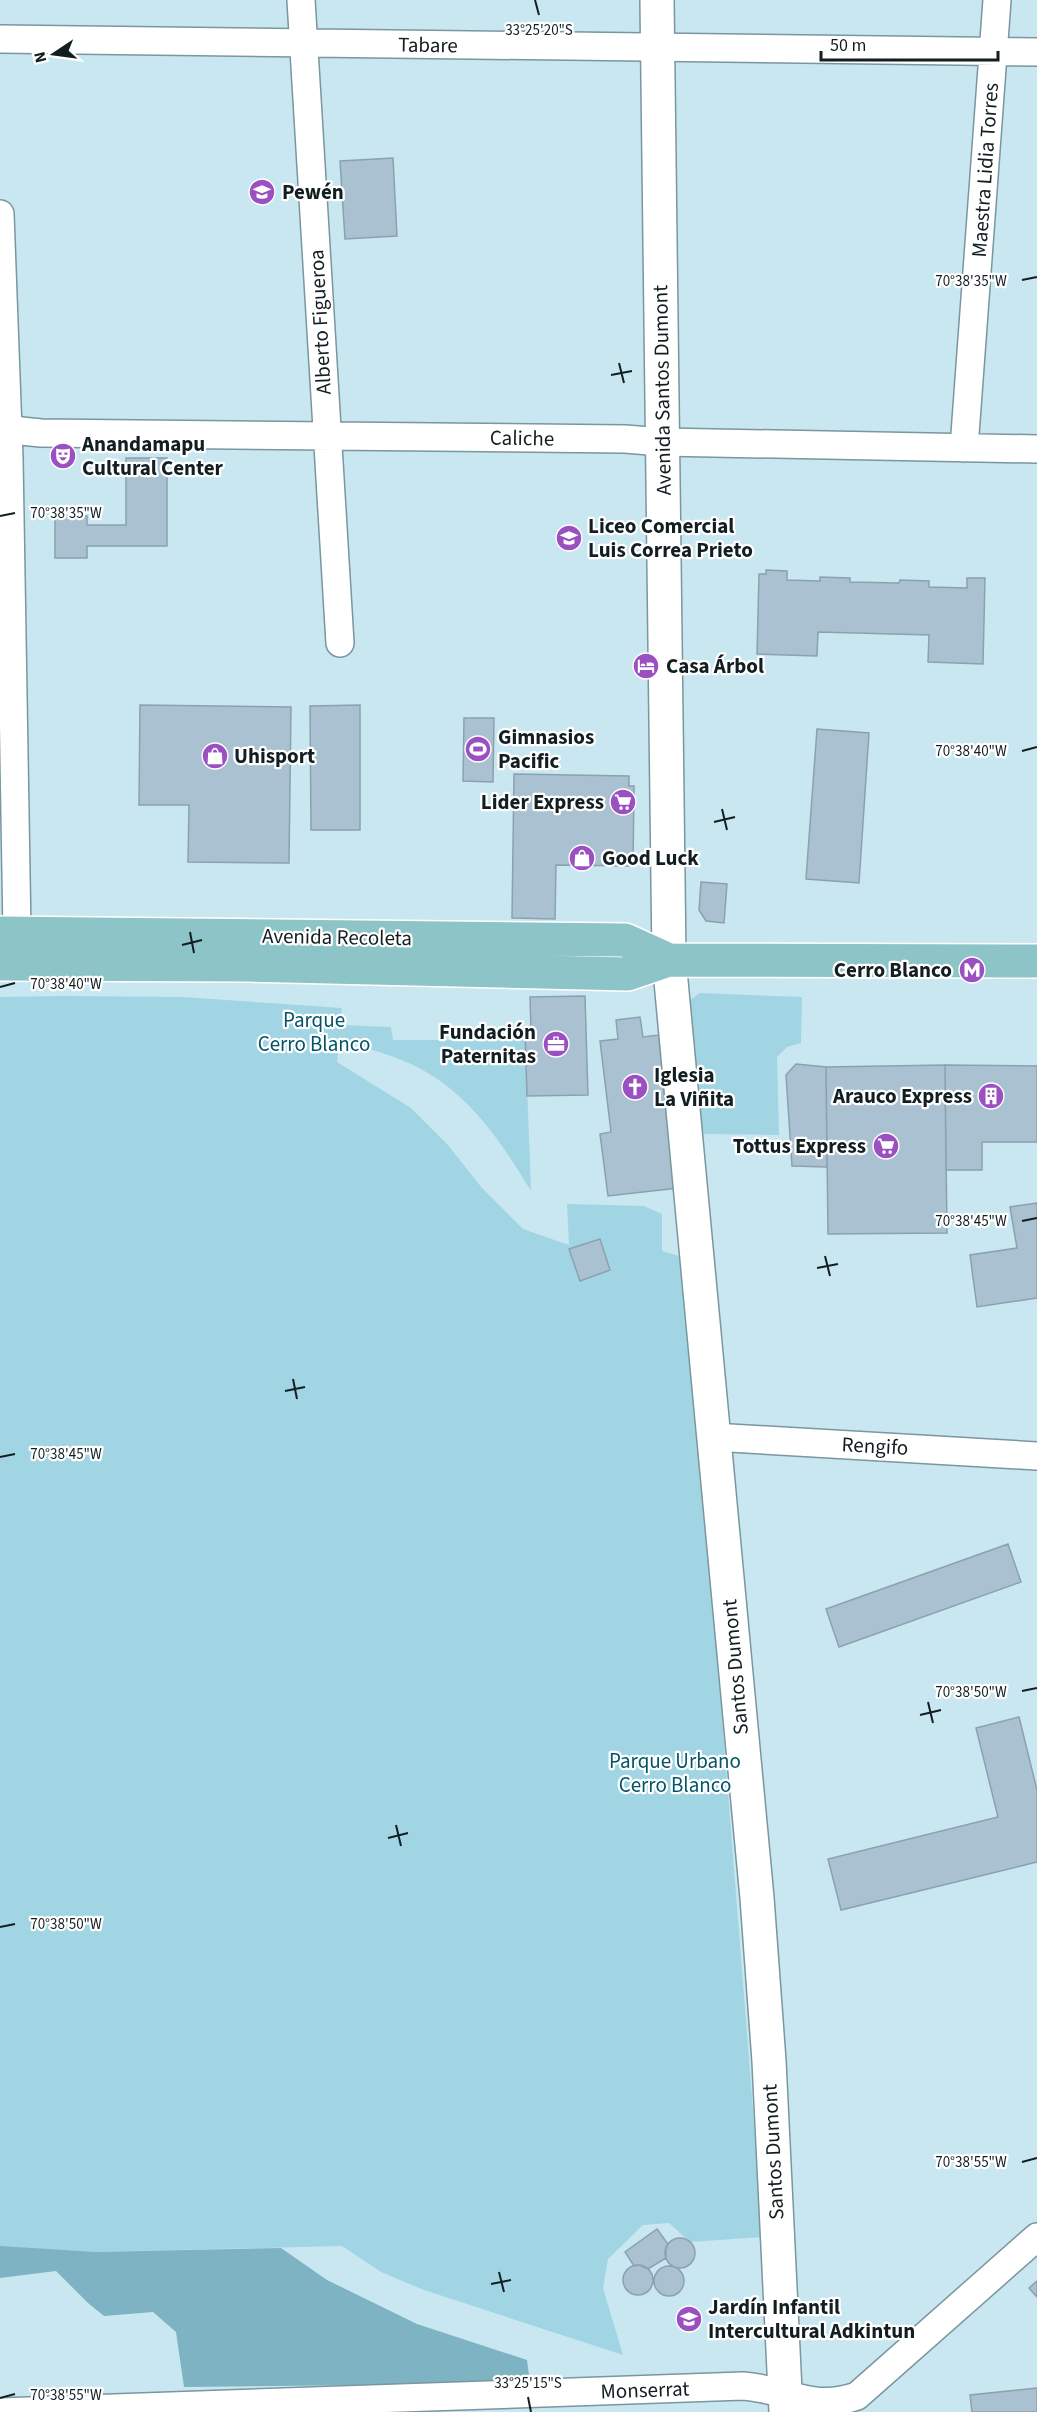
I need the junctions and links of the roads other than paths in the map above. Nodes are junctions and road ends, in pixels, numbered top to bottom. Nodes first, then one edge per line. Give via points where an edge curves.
1 (301, 0) edge
2 (657, 0) edge
3 (997, 0) edge
4 (0, 39) edge
5 (303, 44) junction
6 (657, 48) junction
7 (994, 51) junction
8 (1037, 52) edge
9 (0, 214) edge
10 (1, 256) edge
11 (4, 426) edge
12 (327, 436) junction
13 (662, 442) junction
14 (964, 448) junction
15 (1037, 449) edge
16 (340, 643) dead end
17 (8, 933) edge
18 (669, 960) junction
19 (1037, 961) edge
20 (0, 962) edge
21 (713, 1437) junction
22 (1037, 1456) edge
23 (1037, 2237) edge
24 (785, 2405) edge
25 (0, 2412) edge

1 - 5 street, Alberto Figueroa
2 - 6 main road, Avenida Santos Dumont
3 - 7 street, Maestra Lidia Torres
4 - 5 street, Tabare
5 - 6 street, Tabare
5 - 12 street, Alberto Figueroa
6 - 7 street, Tabare
6 - 13 main road, Avenida Santos Dumont
7 - 8 street, Tabare
7 - 14 street, Maestra Lidia Torres
9 - 10 street
10 - 11 street
11 - 12 street, Caliche via 41,433
11 - 17 street
12 - 13 street, Caliche
12 - 16 street, Alberto Figueroa
13 - 14 street, Caliche
13 - 18 main road, Avenida Santos Dumont
14 - 15 street, Caliche
17 - 18 main road, Avenida Recoleta via 626,940
17 - 20 main road via 10,953
18 - 19 main road, Avenida Recoleta
18 - 20 main road, Avenida Recoleta via 628,974
18 - 21 main road, Santos Dumont
21 - 22 street, Rengifo
21 - 24 main road, Santos Dumont via 757,1898
23 - 24 street, Monserrat via 847,2404 828,2411
24 - 25 street, Monserrat via 758,2387 743,2386

